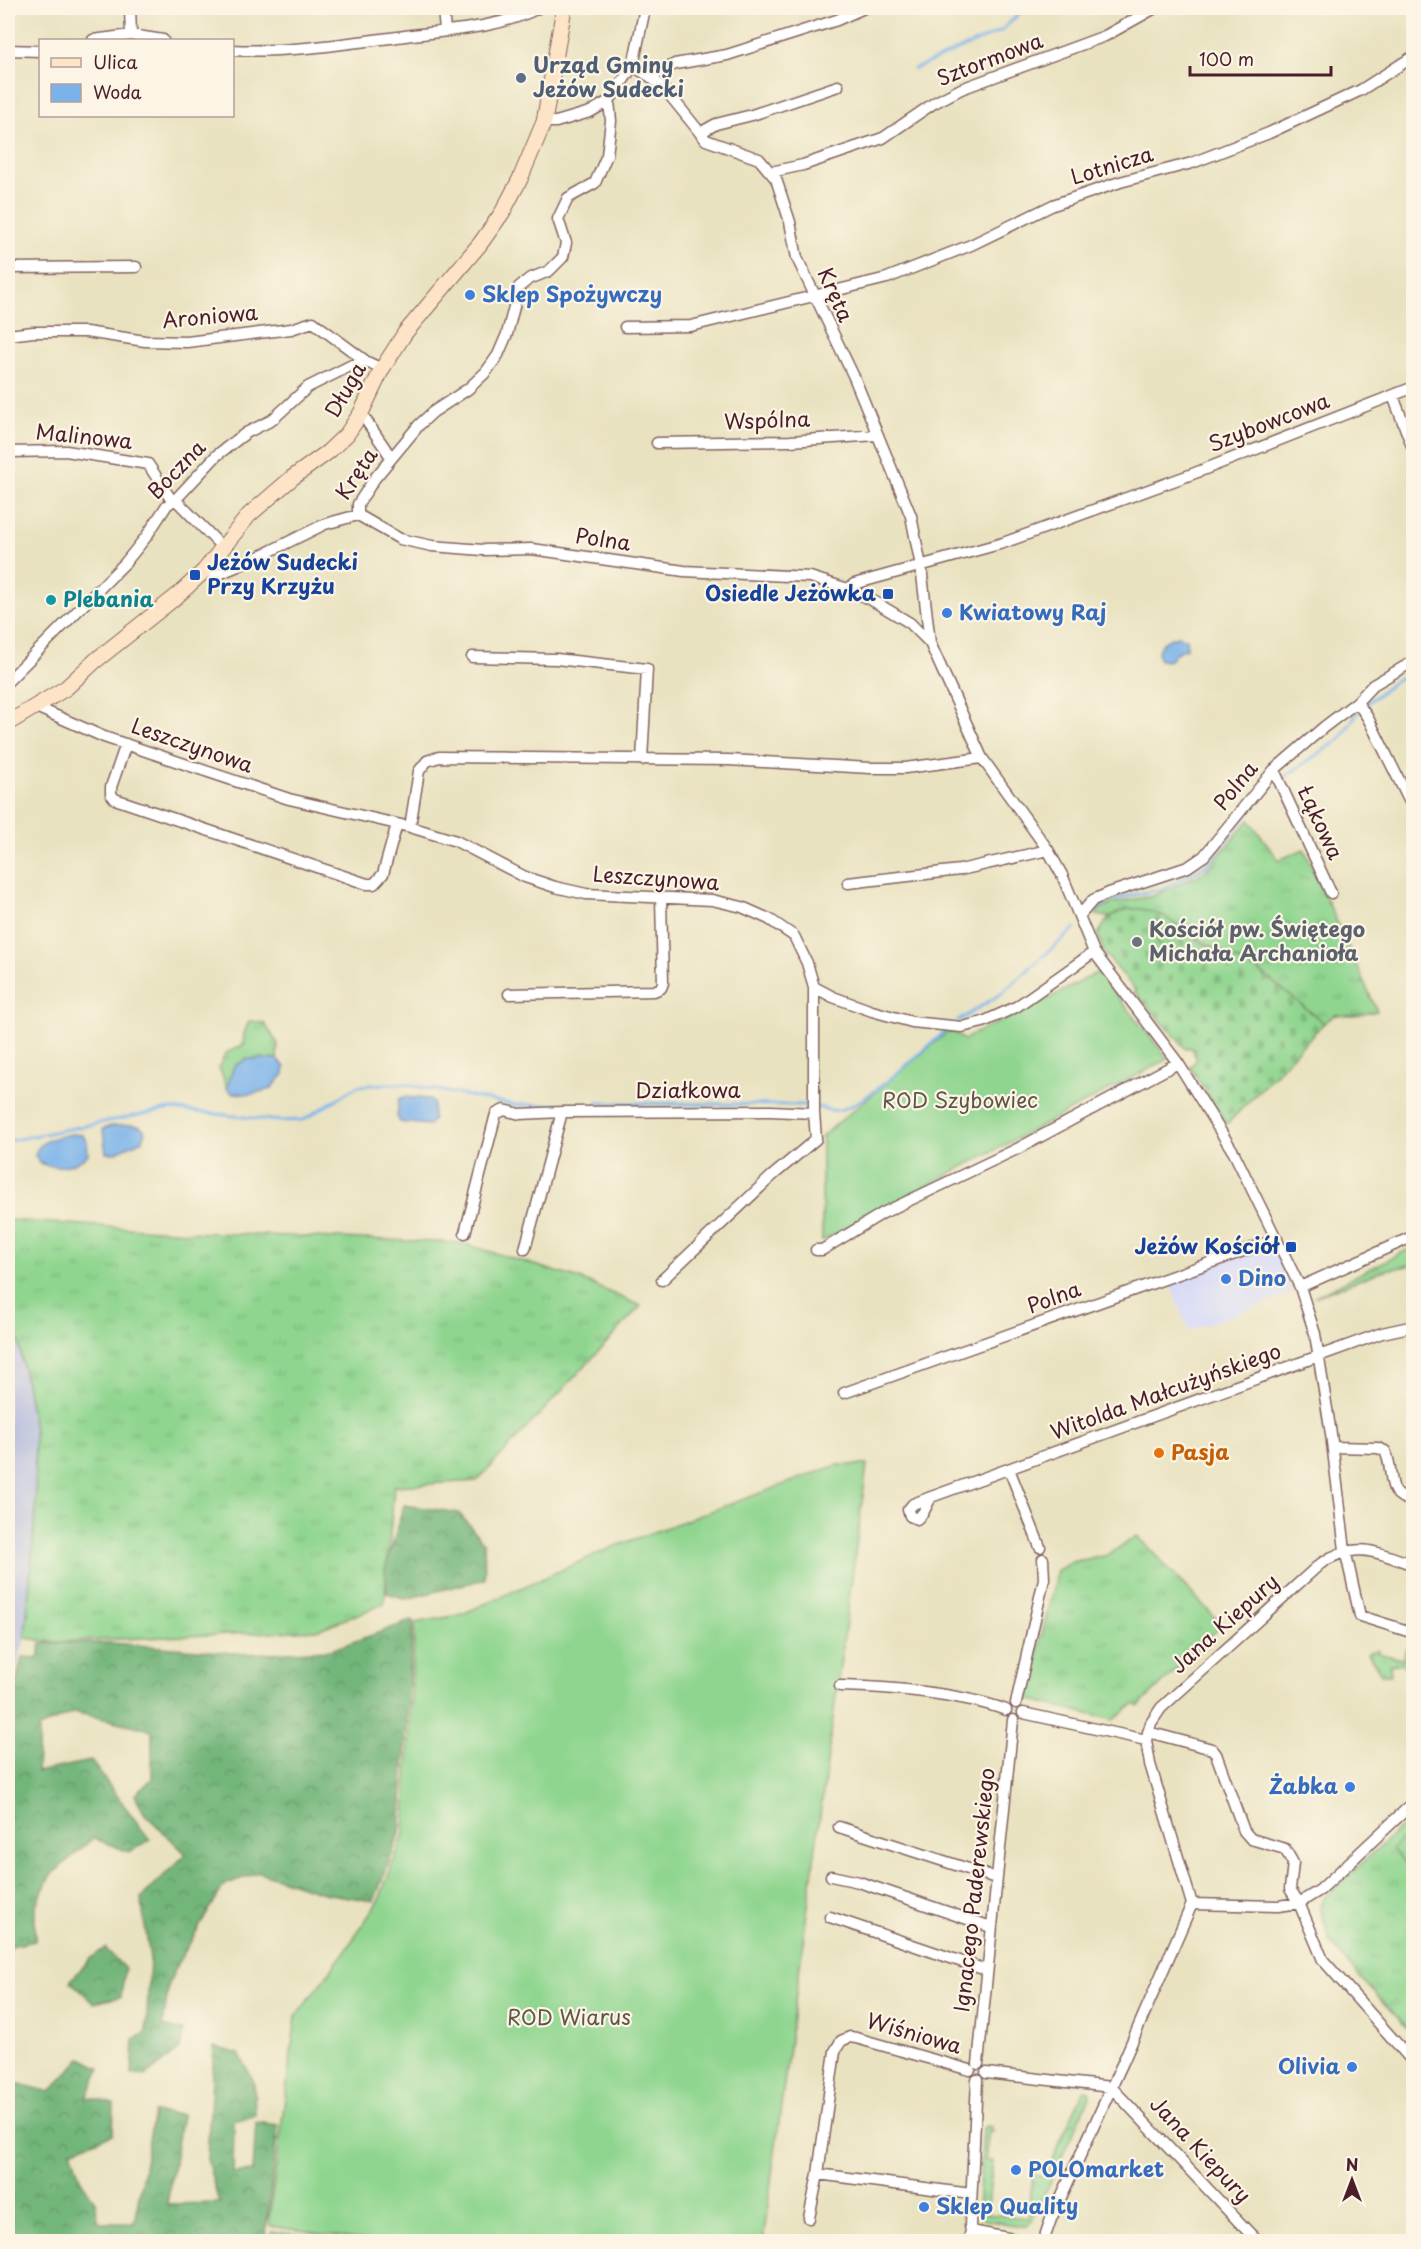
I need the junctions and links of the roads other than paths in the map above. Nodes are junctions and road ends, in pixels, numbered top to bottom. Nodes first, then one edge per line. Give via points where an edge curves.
1 (130, 8) edge
2 (443, 8) edge
3 (538, 8) edge
4 (564, 8) edge
5 (645, 8) edge
6 (864, 8) edge
7 (1155, 8) edge
8 (445, 31) junction
9 (131, 35) junction
10 (101, 39) edge
11 (157, 39) edge
12 (8, 50) edge
13 (234, 50) edge
14 (39, 51) edge
15 (1413, 56) edge
16 (633, 66) junction
17 (651, 77) junction
18 (838, 86) dead end
19 (609, 101) junction
20 (544, 122) junction
21 (700, 133) junction
22 (771, 172) junction
23 (136, 267) dead end
24 (8, 268) edge
25 (814, 297) junction
26 (625, 327) dead end
27 (8, 335) edge
28 (367, 362) junction
29 (382, 369) junction
30 (1413, 387) edge
31 (1393, 396) junction
32 (361, 413) junction
33 (878, 435) junction
34 (657, 443) dead end
35 (1413, 451) edge
36 (8, 452) edge
37 (391, 457) junction
38 (174, 500) junction
39 (358, 514) junction
40 (223, 548) junction
41 (921, 566) junction
42 (204, 571) junction
43 (848, 589) junction
44 (930, 643) junction
45 (472, 657) dead end
46 (1413, 661) edge
47 (8, 681) edge
48 (1357, 702) junction
49 (36, 707) junction
50 (8, 723) edge
51 (126, 744) junction
52 (982, 758) junction
53 (642, 760) junction
54 (1274, 770) junction
55 (1413, 810) edge
56 (397, 824) junction
57 (410, 827) junction
58 (1048, 850) junction
59 (848, 884) dead end
60 (1331, 893) dead end
61 (661, 898) junction
62 (1080, 915) junction
63 (1094, 952) junction
64 (814, 987) junction
65 (509, 994) dead end
66 (1178, 1063) junction
67 (815, 1107) junction
68 (562, 1112) junction
69 (465, 1233) dead end
70 (1413, 1236) edge
71 (1277, 1239) junction
72 (525, 1249) dead end
73 (816, 1250) dead end
74 (662, 1280) dead end
75 (1300, 1287) junction
76 (1413, 1326) edge
77 (1319, 1358) junction
78 (844, 1393) dead end
79 (1333, 1447) junction
80 (1009, 1469) junction
81 (932, 1497) dead end
82 (1413, 1501) edge
83 (1040, 1547) dead end
84 (1346, 1550) junction
85 (1043, 1559) dead end
86 (1413, 1565) edge
87 (1413, 1633) edge
88 (840, 1686) dead end
89 (1016, 1703) junction
90 (1006, 1710) junction
91 (1023, 1713) junction
92 (1013, 1720) junction
93 (1147, 1736) junction
94 (1413, 1802) edge
95 (839, 1827) dead end
96 (831, 1876) dead end
97 (996, 1878) junction
98 (1299, 1903) junction
99 (1192, 1904) junction
100 (830, 1917) dead end
101 (992, 1927) junction
102 (986, 1970) junction
103 (1413, 2063) edge
104 (974, 2067) junction
105 (986, 2073) junction
106 (977, 2080) junction
107 (1111, 2087) junction
108 (818, 2174) junction
109 (971, 2194) junction
110 (810, 2218) dead end
111 (969, 2236) edge
112 (1029, 2241) edge
113 (1043, 2241) edge
114 (1258, 2241) edge

1 - 9 street
2 - 8 street
3 - 8 street via 493,24
4 - 20 street, Długa
5 - 16 street
6 - 17 street via 727,55 675,64
7 - 22 street, Sztormowa via 1105,36 961,89 883,138
8 - 13 street via 337,45
9 - 10 street
9 - 11 street
12 - 14 street
15 - 25 street, Lotnicza via 1361,90 1269,133 1192,163 1053,205 971,245 887,278
16 - 17 street
16 - 19 street
17 - 21 street
18 - 21 street via 716,124
19 - 20 street via 590,112
19 - 37 street, Kręta via 607,155 595,183 568,198 558,219 566,243 563,257 549,271 519,287 507,334 486,372 434,412
20 - 29 street, Długa via 502,213 405,333
21 - 22 street via 706,140 759,159
22 - 25 street, Kręta via 790,222 797,258
23 - 24 street
25 - 26 street, Lotnicza via 691,326
25 - 33 street, Kręta
27 - 28 street, Aroniowa via 86,332 145,341 187,342 291,329 313,322
28 - 29 street
28 - 38 street, Boczna via 352,365 308,387 272,420 217,455
29 - 32 street, Długa
30 - 31 street, Szybowcowa
31 - 35 street
31 - 41 street, Szybowcowa via 1138,494 984,549
32 - 37 street
32 - 40 street, Długa via 328,452 249,515
33 - 34 street, Wspólna
33 - 41 street, Kręta via 911,516
36 - 38 street, Malinowa via 66,451 148,464
37 - 39 street, Kręta via 358,504
38 - 40 street, Malinowa
38 - 47 street, Boczna via 125,563
39 - 42 street, Kręta via 325,524 219,574
39 - 43 street, Polna via 400,539 432,546 532,549 684,571 810,577
40 - 42 street, Długa
41 - 43 street
41 - 44 street, Kręta
42 - 49 street, Długa via 66,688
43 - 44 street, Polna via 910,623
44 - 52 street, Polna
45 - 53 street via 555,659 647,669
46 - 48 street, Polna via 1373,685
48 - 54 street, Polna
48 - 55 street
49 - 50 street, Długa
49 - 51 street, Leszczynowa
51 - 56 street, Leszczynowa via 289,799
51 - 56 street via 111,787 115,799 367,884 374,884 383,874
52 - 53 street via 905,768
52 - 58 street, Polna
53 - 57 street via 427,761 419,771
54 - 60 street, Łąkowa
54 - 62 street, Polna via 1204,856 1192,864 1093,900
56 - 57 street, Leszczynowa
57 - 61 street, Leszczynowa via 456,841 525,877 555,887 586,894
58 - 59 street via 960,870
58 - 62 street, Polna
61 - 64 street, Leszczynowa via 712,900 769,919 794,936
61 - 65 street via 661,988
62 - 63 street, Polna
63 - 64 street via 1016,1008 962,1026 912,1022 872,1011
63 - 66 street, Polna
64 - 67 street
66 - 71 street, Polna via 1234,1153
66 - 73 street
67 - 68 street, Działkowa via 771,1111
67 - 74 street via 816,1139
68 - 69 street, Działkowa via 520,1114 504,1110 496,1114
68 - 72 street
70 - 75 street
71 - 75 street, Polna
71 - 78 street, Polna
75 - 77 street, Polna
76 - 77 street, Witolda Małcużyńskiego via 1382,1333
77 - 79 street
77 - 80 street, Witolda Małcużyńskiego
79 - 82 street via 1385,1451 1393,1490 1403,1500
79 - 84 street
80 - 81 street, Witolda Małcużyńskiego
80 - 83 street
84 - 86 street via 1377,1553
84 - 87 street via 1360,1616
84 - 93 street, Jana Kiepury via 1320,1564 1161,1708
85 - 89 street via 1044,1579
88 - 90 street via 923,1693 988,1703
89 - 90 street
89 - 91 street
90 - 92 street
91 - 92 street
91 - 93 street
92 - 97 street, Ignacego Paderewskiego
93 - 98 street via 1212,1749 1244,1831 1251,1839 1285,1849 1291,1857 1290,1889
93 - 99 street via 1150,1764
94 - 98 street via 1320,1890
95 - 97 street
96 - 101 street
97 - 101 street, Ignacego Paderewskiego
98 - 99 street
98 - 103 street via 1323,1960
99 - 107 street
100 - 102 street
101 - 102 street, Ignacego Paderewskiego
102 - 104 street, Ignacego Paderewskiego
104 - 105 street, Wiśniowa via 983,2066
104 - 106 street, Wiśniowa via 970,2076
104 - 108 street, Wiśniowa via 856,2038 841,2041 835,2051
105 - 106 street, Wiśniowa
105 - 107 street
106 - 109 street
107 - 113 street
107 - 114 street, Jana Kiepury
108 - 109 street
108 - 110 street, Wiśniowa
109 - 111 street
111 - 112 street

